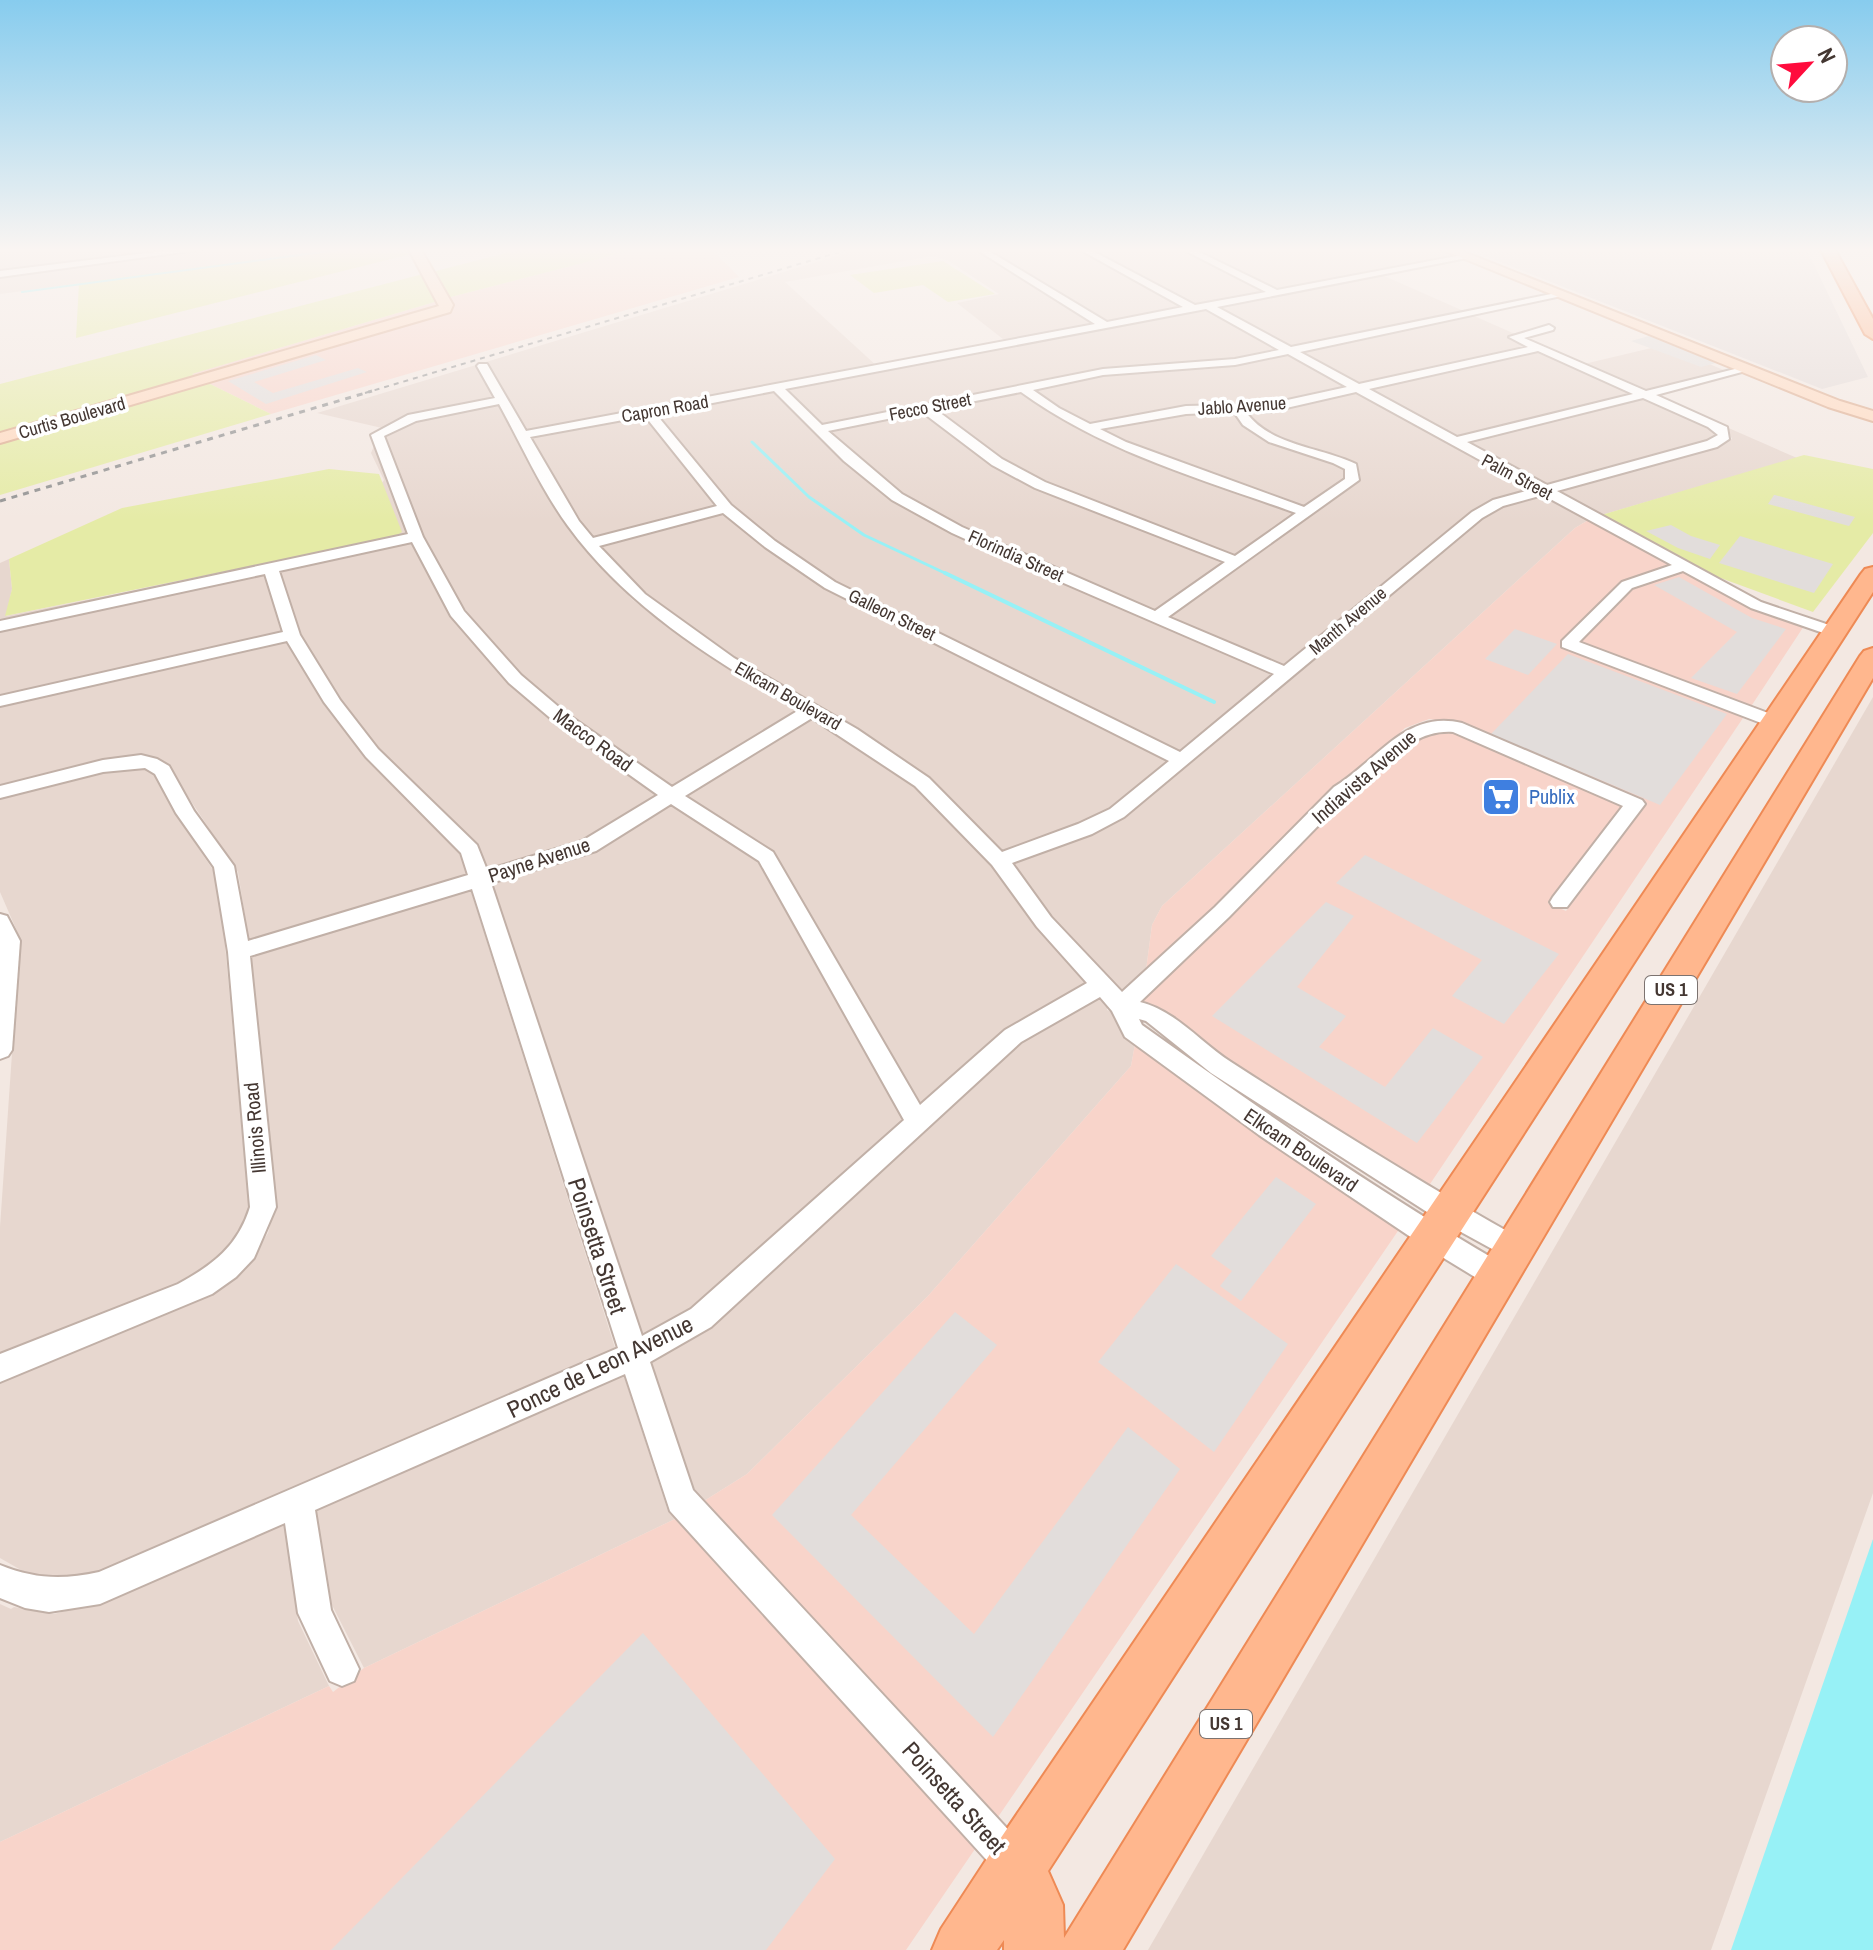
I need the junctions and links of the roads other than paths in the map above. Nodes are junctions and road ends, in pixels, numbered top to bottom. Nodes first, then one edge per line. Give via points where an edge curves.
1 (348, 339) edge
2 (1037, 339) edge
3 (1265, 339) edge
4 (1347, 339) edge
5 (1518, 339) edge
6 (1672, 339) edge
7 (1538, 348) junction
8 (1289, 351) junction
9 (483, 366) dead end
10 (1747, 369) junction
11 (777, 388) junction
12 (1023, 388) junction
13 (1356, 390) junction
14 (1645, 394) junction
15 (502, 400) junction
16 (925, 408) junction
17 (1238, 409) junction
18 (648, 412) junction
19 (1868, 414) edge
20 (819, 429) junction
21 (1086, 429) junction
22 (523, 435) junction
23 (0, 438) edge
24 (1453, 442) junction
25 (1543, 490) junction
26 (726, 508) junction
27 (1305, 512) junction
28 (416, 537) junction
29 (589, 544) junction
30 (1235, 561) junction
31 (1684, 566) junction
32 (271, 569) junction
33 (1873, 574) edge
34 (1159, 616) junction
35 (0, 626) edge
36 (1835, 632) junction
37 (292, 635) junction
38 (1873, 656) edge
39 (1286, 673) junction
40 (0, 701) edge
41 (812, 710) junction
42 (1775, 722) junction
43 (1180, 759) junction
44 (0, 792) edge
45 (672, 796) junction
46 (999, 860) junction
47 (479, 880) junction
48 (1560, 902) dead end
49 (0, 921) edge
50 (239, 952) junction
51 (1111, 996) junction
52 (0, 1050) edge
53 (917, 1121) junction
54 (1441, 1225) junction
55 (1506, 1263) junction
56 (633, 1356) junction
57 (0, 1368) edge
58 (298, 1504) junction
59 (7, 1585) edge
60 (342, 1669) dead end
61 (1017, 1866) junction
62 (962, 1950) edge
63 (1034, 1950) edge
64 (1089, 1950) edge

1 - 23 street, Curtis Boulevard
2 - 11 street, Capron Road
3 - 8 street, Palm Street
4 - 8 street, Fecco Street
5 - 7 street
6 - 10 street
7 - 13 street, Jablo Avenue
7 - 14 street
8 - 12 street, Fecco Street via 1235,362 1103,372
8 - 13 street, Palm Street
9 - 15 street, Elkcam Boulevard
10 - 14 street
10 - 19 street
11 - 18 street, Capron Road
11 - 20 street, Florindia Street
12 - 16 street, Fecco Street
12 - 21 street
13 - 17 street, Jablo Avenue
13 - 24 street, Palm Street
14 - 24 street
14 - 25 street, Manth Avenue via 1712,424 1725,436
15 - 22 street, Elkcam Boulevard
15 - 28 street, Macco Road via 412,418 377,435
16 - 20 street, Fecco Street
16 - 30 street via 997,462 1040,485
17 - 21 street, Jablo Avenue via 1186,410
17 - 27 street via 1254,430 1351,467 1352,480
18 - 22 street, Capron Road
18 - 26 street, Galleon Street
20 - 34 street, Florindia Street via 897,497 957,530
21 - 27 street
22 - 29 street, Elkcam Boulevard
24 - 25 street, Palm Street
25 - 31 street, Palm Street
25 - 39 street, Manth Avenue via 1477,515
26 - 29 street
26 - 43 street, Galleon Street via 830,585
27 - 30 street
28 - 32 street
28 - 45 street, Macco Road via 457,613 515,679
29 - 41 street, Elkcam Boulevard via 680,629
30 - 34 street
31 - 36 street, Palm Street via 1756,605
31 - 42 street via 1627,585 1568,644
32 - 35 street
32 - 37 street, Poinsetta Street
33 - 36 main road
34 - 39 street, Florindia Street
36 - 42 main road
37 - 40 street
37 - 47 street, Poinsetta Street via 372,753 470,850
38 - 55 main road, US 1
39 - 43 street, Manth Avenue
41 - 45 street, Payne Avenue
41 - 46 street, Elkcam Boulevard via 922,782
42 - 54 main road
43 - 46 street, Manth Avenue via 1117,813
44 - 50 street, Illinois Road via 103,766 141,761 162,770 224,866
45 - 47 street, Payne Avenue via 589,846
45 - 53 street, Macco Road via 766,857
46 - 51 street, Elkcam Boulevard via 1044,922
47 - 50 street, Payne Avenue
47 - 56 street, Poinsetta Street
48 - 51 street, Indiavista Avenue via 1635,804 1456,727 1434,723 1413,731 1362,781 1341,791 1222,912
49 - 52 street via 9,941
50 - 57 street, Illinois Road via 263,1207 256,1232 239,1259 188,1293
51 - 53 street, Ponce de Leon Avenue via 1013,1036
51 - 54 street, Elkcam Boulevard via 1133,1031 1173,1062
53 - 56 street, Ponce de Leon Avenue via 701,1318
54 - 55 street, Elkcam Boulevard
54 - 61 main road
55 - 64 main road, US 1
56 - 58 street, Ponce de Leon Avenue
56 - 61 street, Poinsetta Street via 681,1500
58 - 59 street, Ponce de Leon Avenue via 100,1588 59,1598
58 - 60 street via 315,1613
61 - 62 main road
61 - 63 main road via 1033,1905

